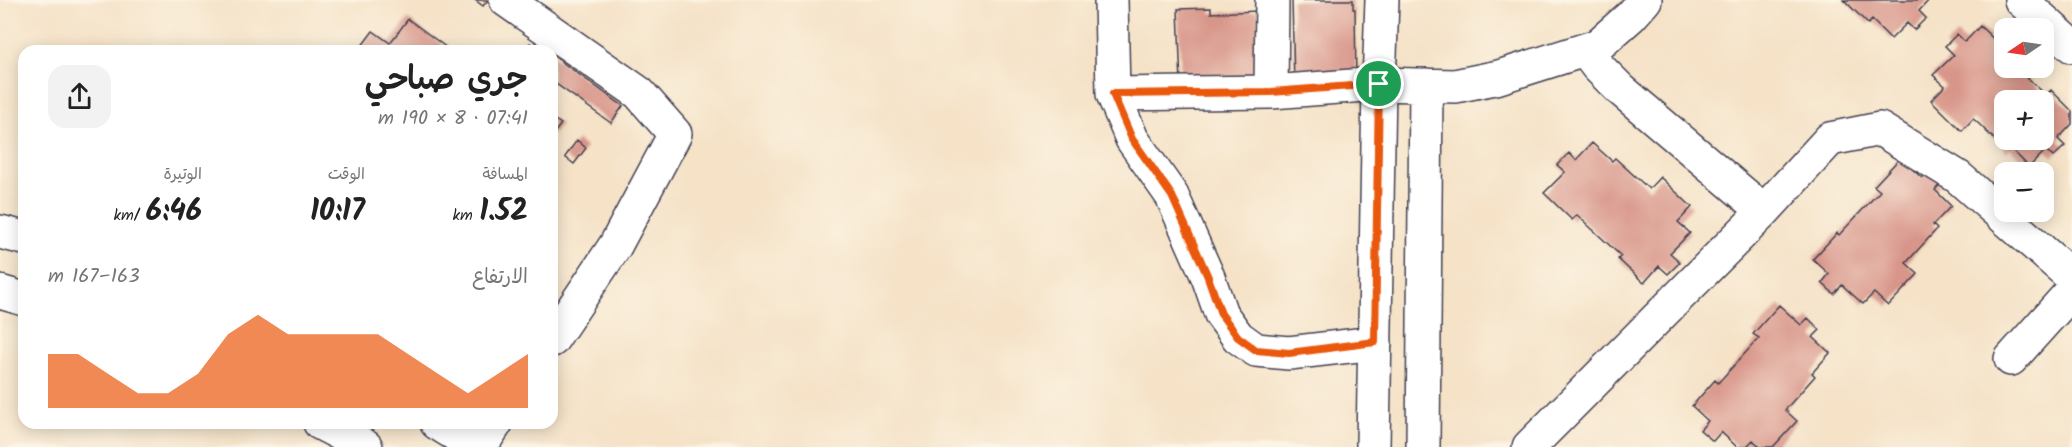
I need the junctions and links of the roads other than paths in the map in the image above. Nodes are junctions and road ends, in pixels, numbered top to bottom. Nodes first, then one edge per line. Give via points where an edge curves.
1 (506, 0) edge
2 (1111, 0) edge
3 (1272, 0) edge
4 (1382, 0) edge
5 (1645, 0) edge
6 (2021, 0) edge
7 (2072, 46) edge
8 (1585, 50) junction
9 (1379, 84) junction
10 (1426, 85) junction
11 (1271, 92) junction
12 (1113, 94) junction
13 (1764, 211) junction
14 (0, 232) edge
15 (18, 236) edge
16 (2072, 277) edge
17 (0, 291) edge
18 (2072, 291) edge
19 (18, 297) edge
20 (558, 331) edge
21 (1375, 342) junction
22 (2011, 359) dead end
23 (332, 429) edge
24 (447, 429) edge
25 (492, 429) edge
26 (366, 447) edge
27 (476, 447) edge
28 (480, 447) edge
29 (1373, 447) edge
30 (1423, 447) edge
31 (1529, 447) edge

1 - 20 main road via 639,93 675,134 615,246
2 - 12 main road
3 - 11 main road
4 - 9 main road
5 - 8 main road via 1597,45
6 - 7 main road
8 - 10 main road via 1499,77 1455,86
8 - 13 main road via 1620,89
9 - 10 main road
9 - 11 main road
9 - 21 main road
10 - 30 main road
11 - 12 main road
12 - 21 main road via 1132,139 1172,196 1221,314 1238,337 1256,350 1289,353
13 - 16 main road via 1830,139 1880,129 1958,177
13 - 31 main road
14 - 15 main road
17 - 19 main road
18 - 22 main road
21 - 29 main road
23 - 26 main road
24 - 27 main road
25 - 28 main road

